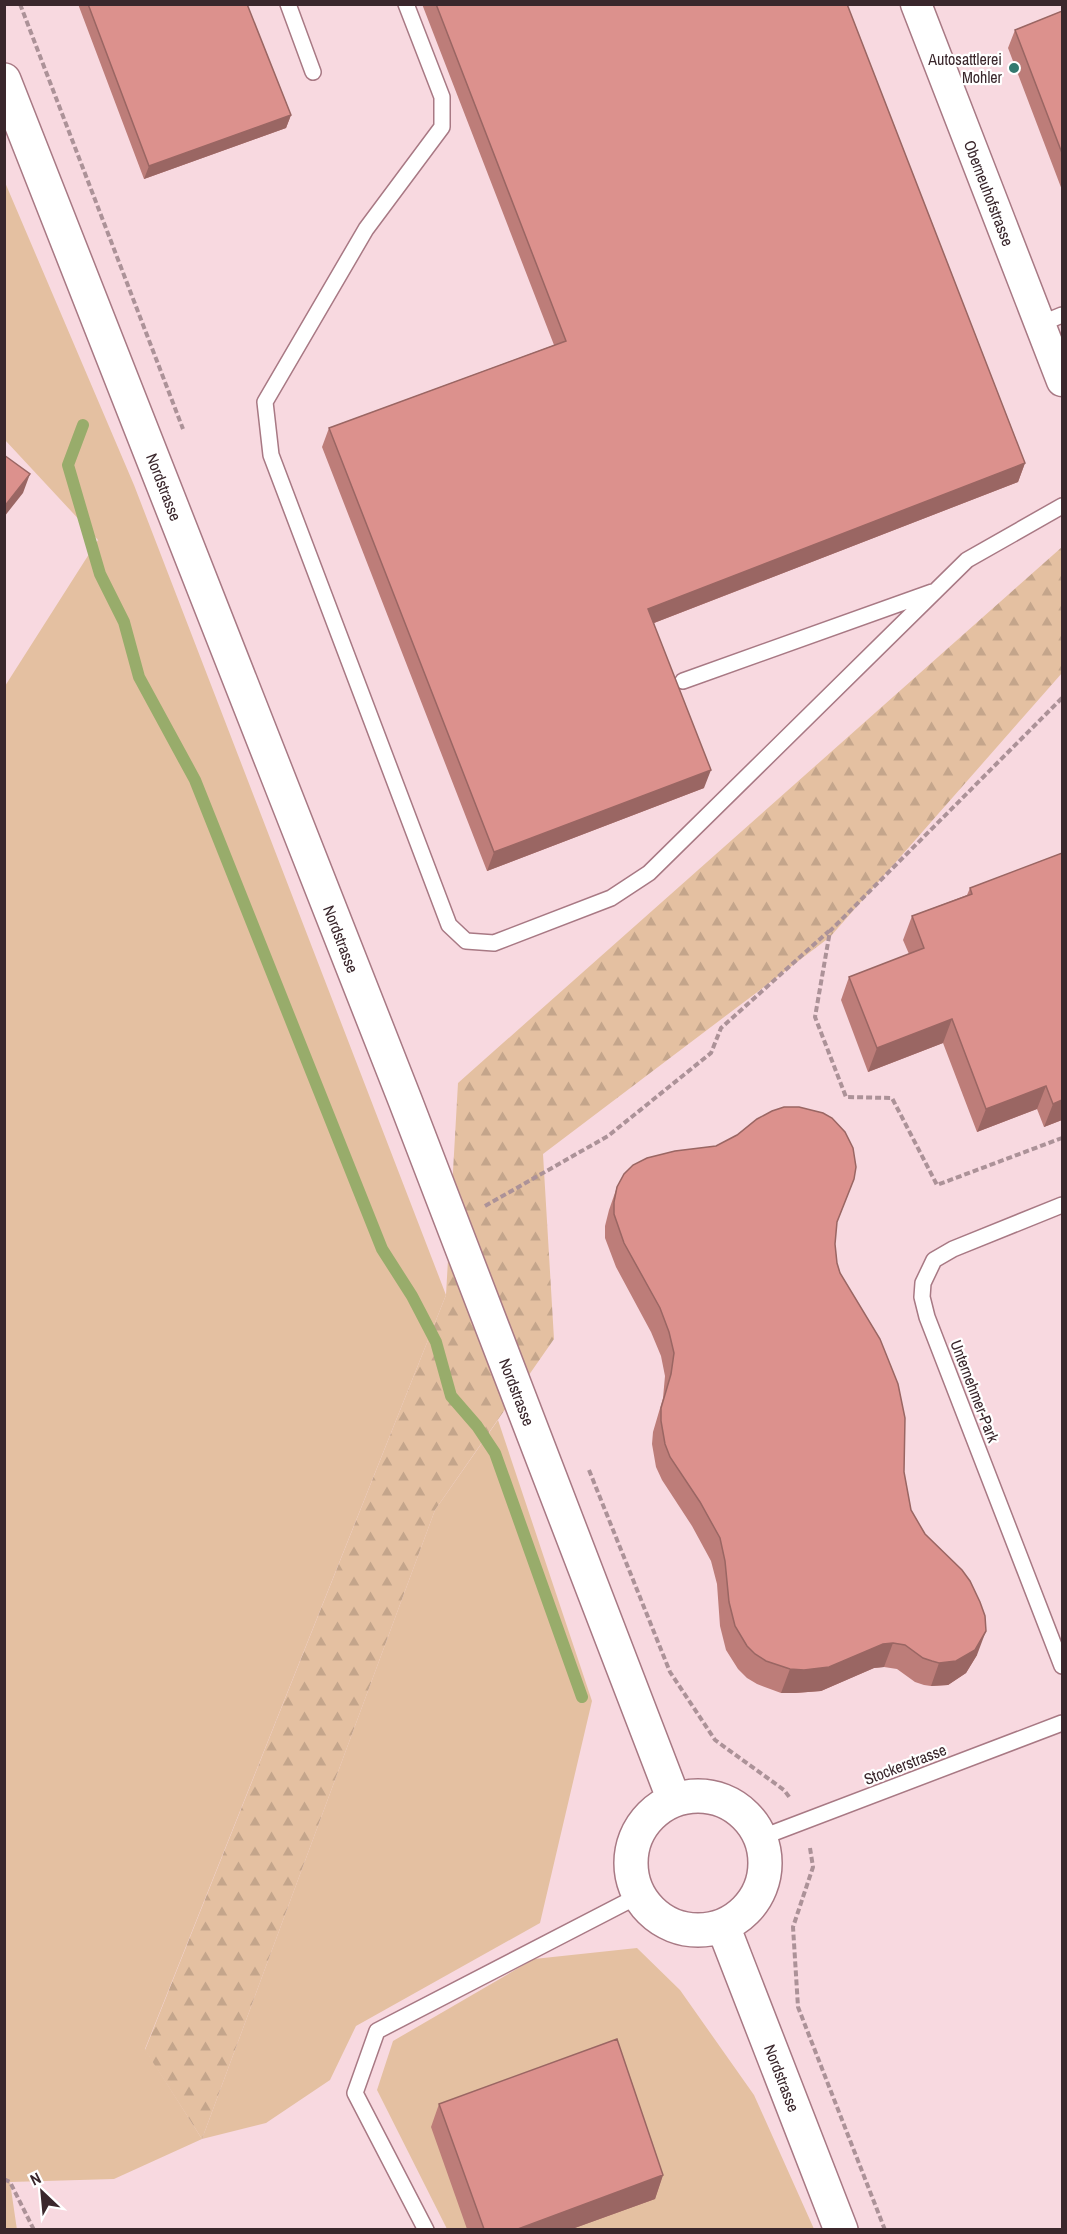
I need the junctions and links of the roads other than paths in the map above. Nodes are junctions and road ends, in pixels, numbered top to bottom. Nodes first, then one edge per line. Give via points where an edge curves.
1 (288, 4) edge
2 (406, 4) edge
3 (920, 6) edge
4 (313, 72) dead end
5 (4, 80) edge
6 (1051, 319) edge
7 (1062, 381) edge
8 (1062, 506) edge
9 (938, 590) junction
10 (683, 681) dead end
11 (1062, 1205) edge
12 (1062, 1665) edge
13 (1062, 1722) edge
14 (674, 1800) junction
15 (760, 1838) junction
16 (638, 1896) junction
17 (723, 1926) junction
18 (426, 2229) edge
19 (841, 2229) edge

1 - 4 lane
2 - 9 lane via 442,97 442,128 366,229 265,402 271,455 449,925 466,941 494,943 611,898 649,873
3 - 6 street, Oberneuhofstrasse
5 - 14 main road, Nordstrasse via 405,1100
6 - 7 street, Oberneuhofstrasse
8 - 9 lane via 967,560
9 - 10 lane
11 - 12 lane, Unternehmer-Park via 934,1260 923,1282 922,1297
13 - 15 lane, Stockerstrasse
14 - 15 main road via 697,1796 720,1799 740,1810
14 - 16 main road via 654,1812 639,1829 631,1851 631,1874
15 - 17 main road via 764,1873 757,1895 742,1913
16 - 17 main road via 658,1917 684,1929
16 - 18 lane via 377,2031 355,2093
17 - 19 main road, Nordstrasse

